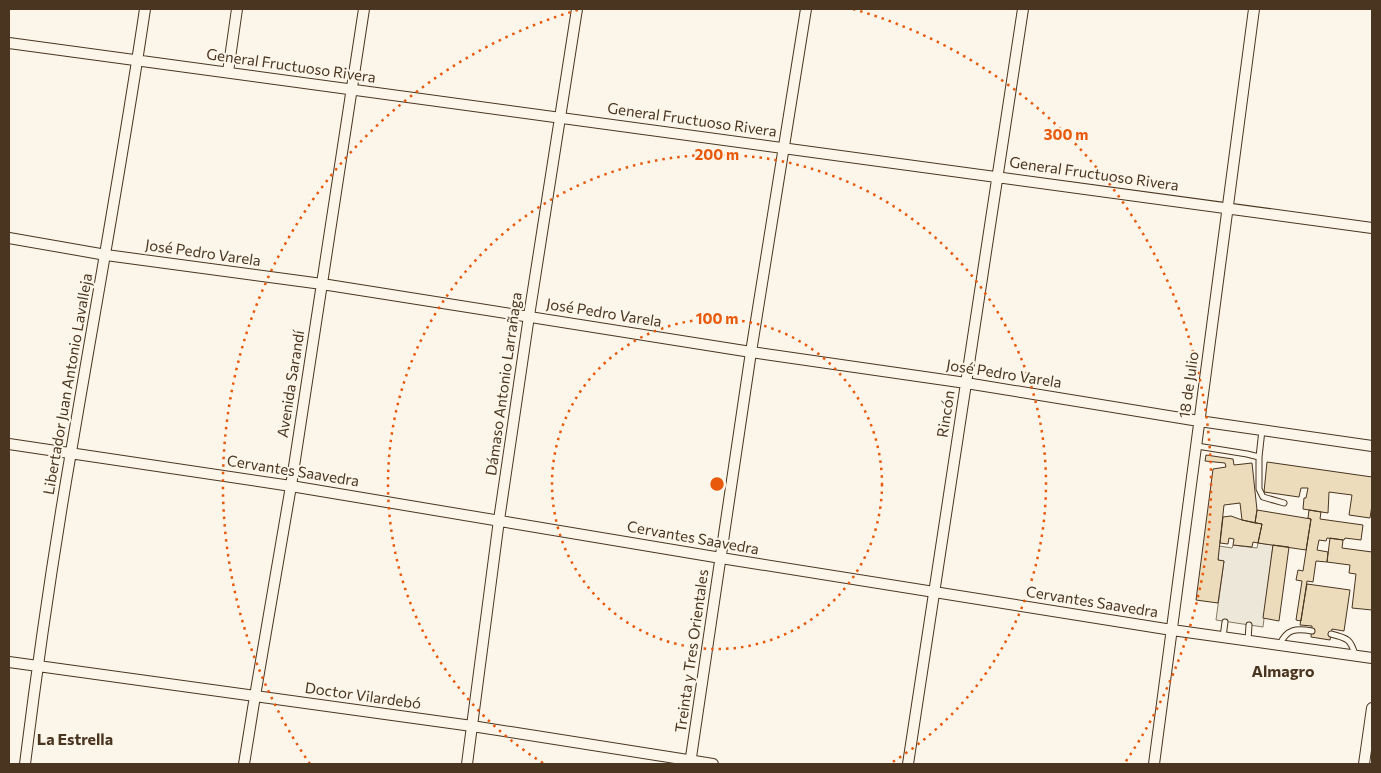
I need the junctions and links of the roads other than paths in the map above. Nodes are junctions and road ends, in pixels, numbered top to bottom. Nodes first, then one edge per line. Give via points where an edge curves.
1 (145, 9) edge
2 (237, 9) edge
3 (364, 9) edge
4 (577, 9) edge
5 (806, 9) edge
6 (1023, 9) edge
7 (1254, 9) edge
8 (9, 43) edge
9 (137, 60) junction
10 (228, 72) junction
11 (352, 89) junction
12 (560, 118) junction
13 (784, 148) junction
14 (998, 176) junction
15 (1228, 208) junction
16 (1372, 228) edge
17 (9, 238) edge
18 (106, 255) junction
19 (322, 284) junction
20 (529, 316) junction
21 (751, 352) junction
22 (966, 383) junction
23 (1199, 421) junction
24 (1262, 430) junction
25 (9, 444) edge
26 (1196, 446) junction
27 (1372, 446) edge
28 (71, 453) junction
29 (1259, 457) junction
30 (290, 486) junction
31 (1284, 503) dead end
32 (499, 520) junction
33 (721, 558) junction
34 (934, 592) junction
35 (1225, 622) dead end
36 (1249, 625) dead end
37 (1172, 630) junction
38 (1312, 631) dead end
39 (1331, 634) dead end
40 (1224, 637) junction
41 (1248, 640) junction
42 (1280, 644) junction
43 (1355, 655) junction
44 (1372, 658) edge
45 (9, 662) edge
46 (38, 666) junction
47 (254, 696) junction
48 (1372, 708) edge
49 (472, 726) junction
50 (691, 763) edge
51 (25, 764) edge
52 (244, 764) edge
53 (466, 764) edge
54 (713, 764) edge
55 (908, 764) edge
56 (1154, 764) edge
57 (1364, 764) edge

1 - 9 street, Libertador Juan Antonio Lavalleja
2 - 10 street
3 - 11 street, Avenida Sarandí
4 - 12 street, Dámaso Antonio Larrañaga
5 - 13 street, Treinta y Tres Orientales
6 - 14 street, Rincón
7 - 15 street, 18 de Julio
8 - 9 street, General Fructuoso Rivera
9 - 10 street, General Fructuoso Rivera
9 - 18 street, Libertador Juan Antonio Lavalleja
10 - 11 street, General Fructuoso Rivera
11 - 12 street, General Fructuoso Rivera
11 - 19 street, Avenida Sarandí
12 - 13 street, General Fructuoso Rivera
12 - 20 street, Dámaso Antonio Larrañaga
13 - 14 street, General Fructuoso Rivera
13 - 21 street, Treinta y Tres Orientales
14 - 15 street, General Fructuoso Rivera
14 - 22 street, Rincón
15 - 16 street, General Fructuoso Rivera
15 - 23 street, 18 de Julio
17 - 18 street, José Pedro Varela
18 - 19 street, José Pedro Varela
18 - 28 street, Libertador Juan Antonio Lavalleja
19 - 20 street, José Pedro Varela
19 - 30 street, Avenida Sarandí
20 - 21 street, José Pedro Varela
20 - 32 street, Dámaso Antonio Larrañaga
21 - 22 street, José Pedro Varela
21 - 33 street, Treinta y Tres Orientales
22 - 23 street, José Pedro Varela
22 - 34 street, Rincón
23 - 24 street, José Pedro Varela
23 - 26 street, 18 de Julio
24 - 27 street, José Pedro Varela
24 - 29 lane
25 - 28 street, Cervantes Saavedra
26 - 29 lane
26 - 37 street, 18 de Julio
28 - 30 street, Cervantes Saavedra
28 - 46 street, Libertador Juan Antonio Lavalleja
29 - 31 lane via 1259,489 1263,497
30 - 32 street, Cervantes Saavedra
30 - 47 street, Avenida Sarandí
32 - 33 street, Cervantes Saavedra
32 - 49 street, Dámaso Antonio Larrañaga
33 - 34 street, Cervantes Saavedra
33 - 50 street, Treinta y Tres Orientales
34 - 37 street, Cervantes Saavedra
34 - 55 street, Rincón
35 - 40 lane
36 - 41 lane
37 - 40 street, Cervantes Saavedra
37 - 56 street, 18 de Julio
38 - 42 lane via 1293,630
39 - 43 lane via 1351,643
40 - 41 street, Cervantes Saavedra
41 - 42 street, Cervantes Saavedra
42 - 43 street, Cervantes Saavedra
43 - 44 street, Cervantes Saavedra
45 - 46 street, Doctor Vilardebó
46 - 47 street, Doctor Vilardebó
46 - 51 street, Libertador Juan Antonio Lavalleja
47 - 49 street, Doctor Vilardebó
47 - 52 street, Avenida Sarandí
48 - 57 street
49 - 50 street, Doctor Vilardebó
49 - 53 street, Dámaso Antonio Larrañaga
50 - 54 street, Doctor Vilardebó

